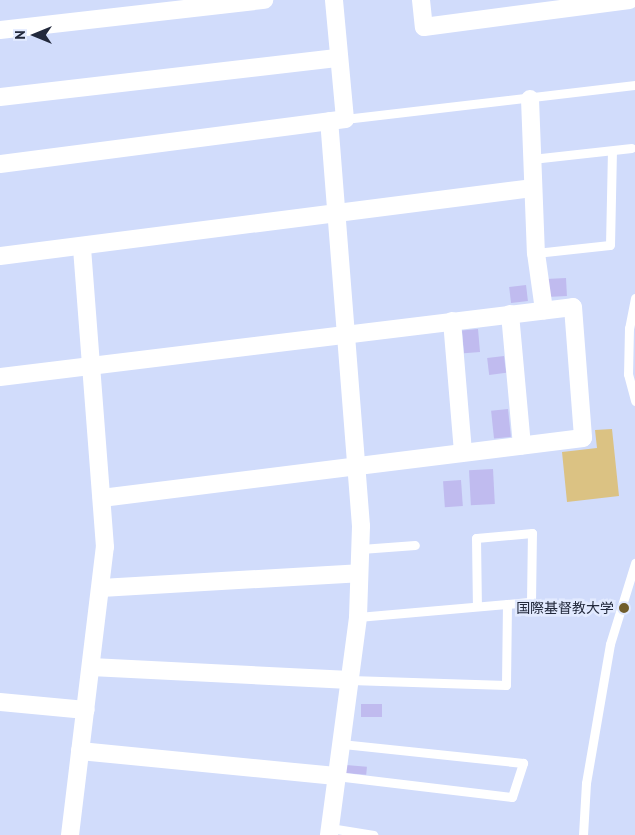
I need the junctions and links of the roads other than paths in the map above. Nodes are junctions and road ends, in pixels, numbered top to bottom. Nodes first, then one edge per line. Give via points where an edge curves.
1 (264, 0) edge
2 (334, 0) edge
3 (421, 0) edge
4 (629, 0) edge
5 (171, 6) edge
6 (0, 30) edge
7 (339, 58) junction
8 (635, 85) edge
9 (0, 97) edge
10 (530, 99) junction
11 (337, 120) junction
12 (631, 148) dead end
13 (612, 151) junction
14 (532, 159) junction
15 (0, 164) edge
16 (532, 188) junction
17 (335, 214) junction
18 (82, 246) junction
19 (536, 253) junction
20 (0, 256) edge
21 (635, 298) edge
22 (544, 310) junction
23 (510, 314) junction
24 (452, 322) junction
25 (345, 335) junction
26 (92, 366) junction
27 (0, 377) edge
28 (635, 401) edge
29 (522, 445) junction
30 (463, 453) junction
31 (356, 466) junction
32 (102, 498) junction
33 (415, 545) dead end
34 (360, 549) junction
35 (635, 563) edge
36 (360, 573) junction
37 (101, 588) junction
38 (507, 604) junction
39 (477, 606) junction
40 (358, 616) junction
41 (91, 667) junction
42 (350, 680) junction
43 (0, 702) edge
44 (86, 710) junction
45 (340, 744) junction
46 (80, 751) junction
47 (336, 776) junction
48 (329, 832) edge
49 (373, 834) edge
50 (70, 835) edge
51 (583, 835) edge

1 - 5 street
2 - 7 street
3 - 4 street via 424,27
5 - 6 street
7 - 9 street
7 - 11 street
8 - 10 lane
10 - 11 lane
10 - 14 street
11 - 15 street
11 - 17 street
12 - 13 lane
13 - 14 lane
13 - 19 lane via 610,245
14 - 16 street
16 - 17 street
16 - 19 street
17 - 18 street
17 - 25 street
18 - 20 street
18 - 26 street
19 - 22 street
21 - 28 lane via 628,328 628,374
22 - 23 street
22 - 29 street via 574,307 584,438
23 - 24 street
23 - 29 street
24 - 25 street
24 - 30 street
25 - 26 street
25 - 31 street
26 - 27 street
26 - 32 street
29 - 30 street
30 - 31 street
31 - 32 street
31 - 34 street
32 - 37 street via 105,547
33 - 34 lane
34 - 36 street
35 - 51 lane via 610,644 586,783
36 - 37 street
36 - 40 street
37 - 41 street
38 - 39 lane
38 - 39 lane via 531,602 532,533 476,538
38 - 42 lane via 506,685
39 - 40 lane
40 - 42 street
41 - 42 street
41 - 44 street
42 - 45 street
43 - 44 street
44 - 46 street
45 - 47 street
45 - 47 lane via 523,763 512,797
46 - 47 street
46 - 50 street
47 - 48 street
48 - 49 lane

